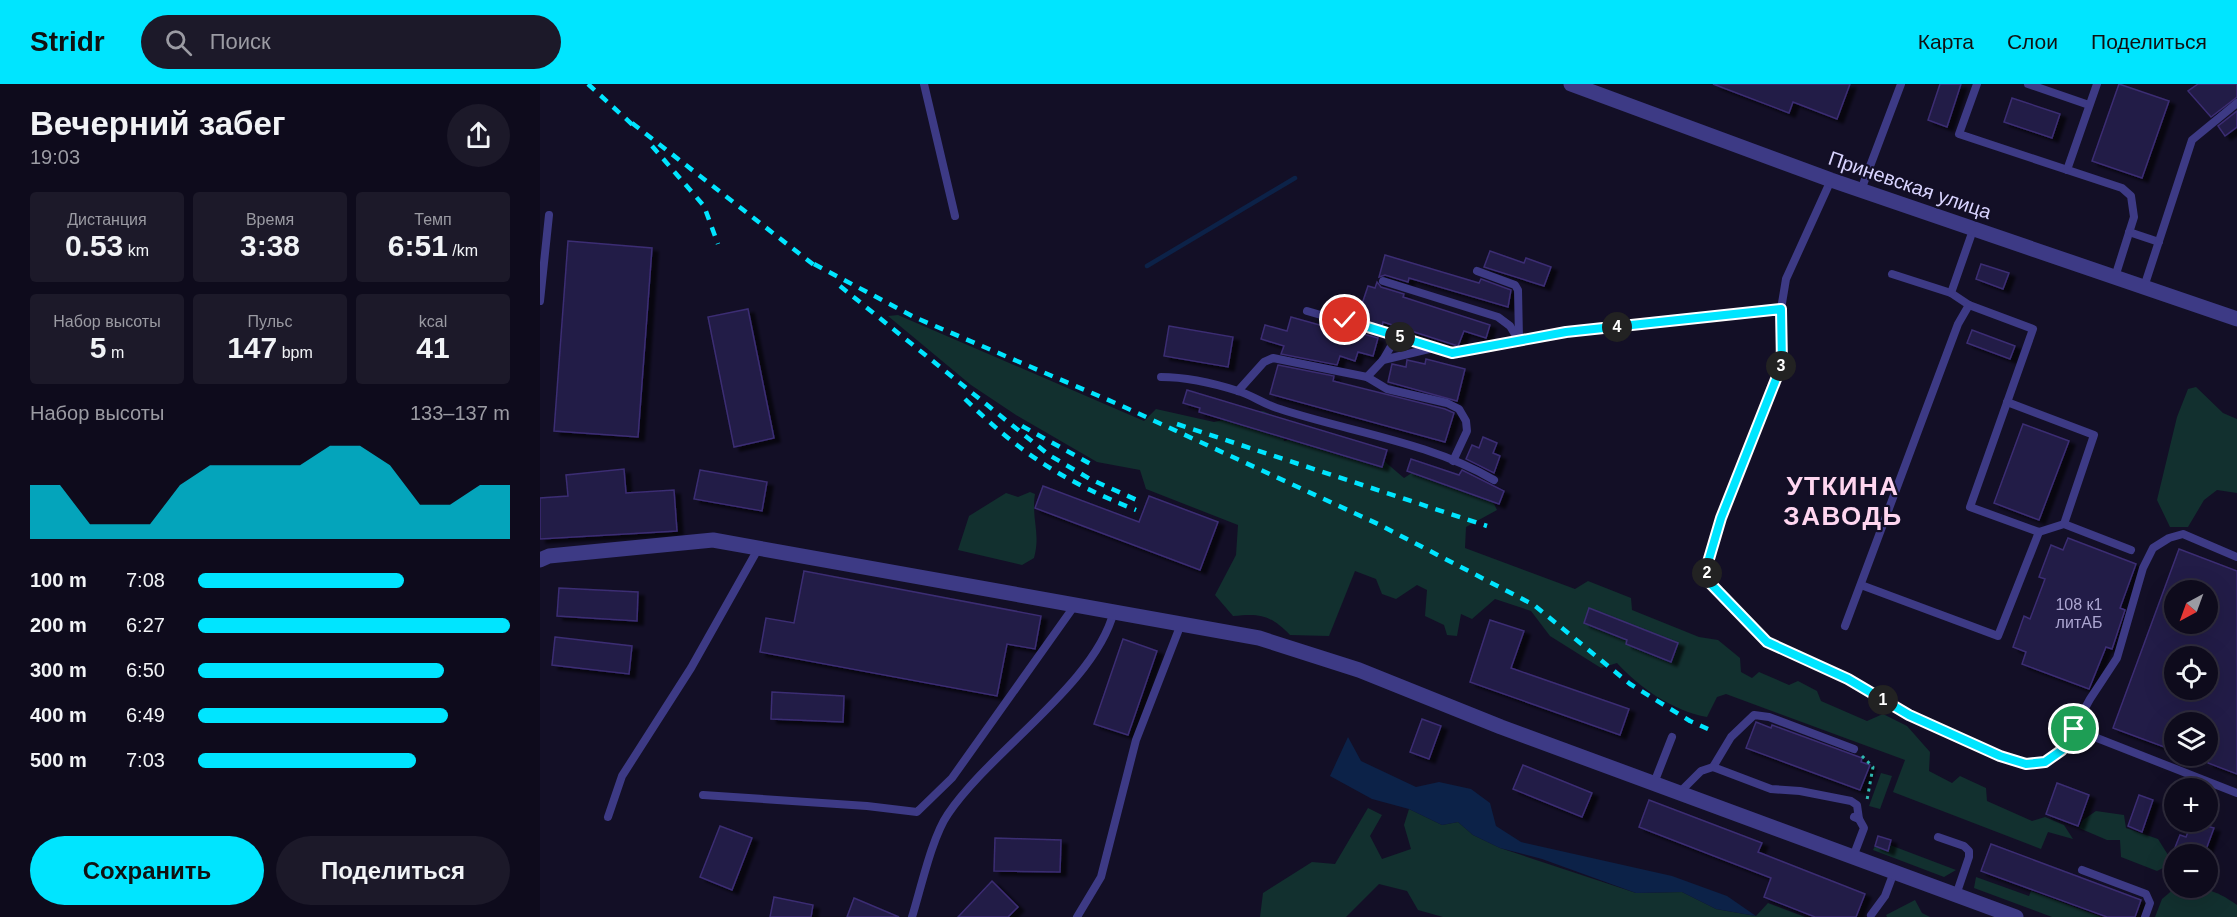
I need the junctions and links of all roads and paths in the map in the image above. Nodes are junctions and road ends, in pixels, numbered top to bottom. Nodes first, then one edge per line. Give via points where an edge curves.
1 (924, 84) edge
2 (1571, 84) edge
3 (1901, 84) edge
4 (1977, 84) edge
5 (2028, 84) edge
6 (2097, 84) edge
7 (2237, 103) edge
8 (2089, 105) junction
9 (2067, 170) junction
10 (1831, 180) junction
11 (1861, 190) junction
12 (549, 215) dead end
13 (955, 216) dead end
14 (1973, 230) junction
15 (2129, 232) junction
16 (2159, 242) junction
17 (1477, 271) dead end
18 (1892, 274) dead end
19 (2115, 277) junction
20 (1383, 281) dead end
21 (2144, 287) junction
22 (1951, 293) junction
23 (540, 301) edge
24 (1969, 305) junction
25 (1781, 309) junction
26 (1307, 311) dead end
27 (2237, 319) edge
28 (1396, 336) junction
29 (1519, 341) junction
30 (1435, 348) junction
31 (1383, 360) junction
32 (1161, 377) dead end
33 (1367, 377) junction
34 (1238, 391) junction
35 (2007, 402) junction
36 (1453, 461) junction
37 (1494, 480) dead end
38 (2064, 524) junction
39 (2039, 532) junction
40 (758, 549) junction
41 (2131, 549) dead end
42 (2237, 557) edge
43 (540, 560) edge
44 (1861, 585) junction
45 (1075, 604) junction
46 (1114, 611) junction
47 (1181, 622) junction
48 (1845, 626) dead end
49 (2074, 729) junction
50 (1672, 737) dead end
51 (1854, 751) joint
52 (1713, 767) junction
53 (1654, 783) junction
54 (1679, 793) junction
55 (2237, 793) edge
56 (703, 795) dead end
57 (608, 817) dead end
58 (1859, 819) junction
59 (1938, 837) dead end
60 (1853, 857) junction
61 (2082, 870) dead end
62 (1894, 872) junction
63 (1956, 895) junction
64 (1871, 915) dead end
65 (912, 917) edge
66 (1077, 917) edge
67 (2016, 917) edge
68 (2145, 917) edge

1 - 13 lane
2 - 10 street, Приневская улица
3 - 11 lane
4 - 9 lane via 1959,134
5 - 8 lane
6 - 8 lane
7 - 16 lane via 2192,140
8 - 9 lane
9 - 15 lane via 2122,188 2131,196 2134,217
10 - 11 street, Приневская улица
10 - 25 lane via 1786,279
11 - 14 street, Приневская улица
12 - 23 lane
14 - 19 street, Приневская улица
14 - 22 lane
15 - 16 lane
15 - 19 lane
16 - 21 lane
17 - 29 lane via 1515,285
18 - 22 lane
19 - 21 street, Приневская улица
20 - 29 lane via 1498,317 1510,326
21 - 27 street, Приневская улица
22 - 24 lane
24 - 35 lane via 2033,329
24 - 44 lane via 1958,324
25 - 29 lane via 1566,332
25 - 49 lane via 1782,364 1721,518 1706,569 1710,583 1767,642 1848,679 1909,715 2000,756 2026,764 2045,762 2062,750
26 - 28 lane
28 - 30 lane
28 - 31 lane
29 - 30 lane via 1452,353
30 - 31 lane
31 - 33 lane
32 - 34 lane via 1178,377
33 - 34 lane via 1273,358 1264,362
33 - 36 lane via 1387,389 1459,409 1467,431
34 - 36 lane via 1278,409
35 - 38 lane via 2094,435
35 - 39 lane via 1970,507
36 - 37 lane
38 - 39 lane
38 - 41 lane
39 - 44 lane via 1998,636
40 - 43 street via 712,540
40 - 45 street
40 - 57 lane via 691,668 622,776
42 - 49 lane via 2183,534 2153,548 2143,568 2117,658
44 - 48 lane
45 - 46 street
45 - 56 lane via 952,778 917,812
46 - 47 street
46 - 65 lane via 1109,630 1082,670 946,816
47 - 53 street via 1259,638 1359,670
47 - 66 lane via 1137,740 1101,877
49 - 55 lane
50 - 53 lane
51 - 52 lane via 1769,717 1754,715 1731,737
51 - 58 path via 1874,767
52 - 54 lane via 1701,771
52 - 58 lane via 1771,789 1851,801 1859,809
53 - 54 street
54 - 60 street
58 - 60 lane via 1864,828
59 - 63 lane via 1969,851
60 - 62 street
61 - 68 lane via 2146,894 2150,903
62 - 63 street
62 - 64 lane via 1885,896
63 - 67 street

